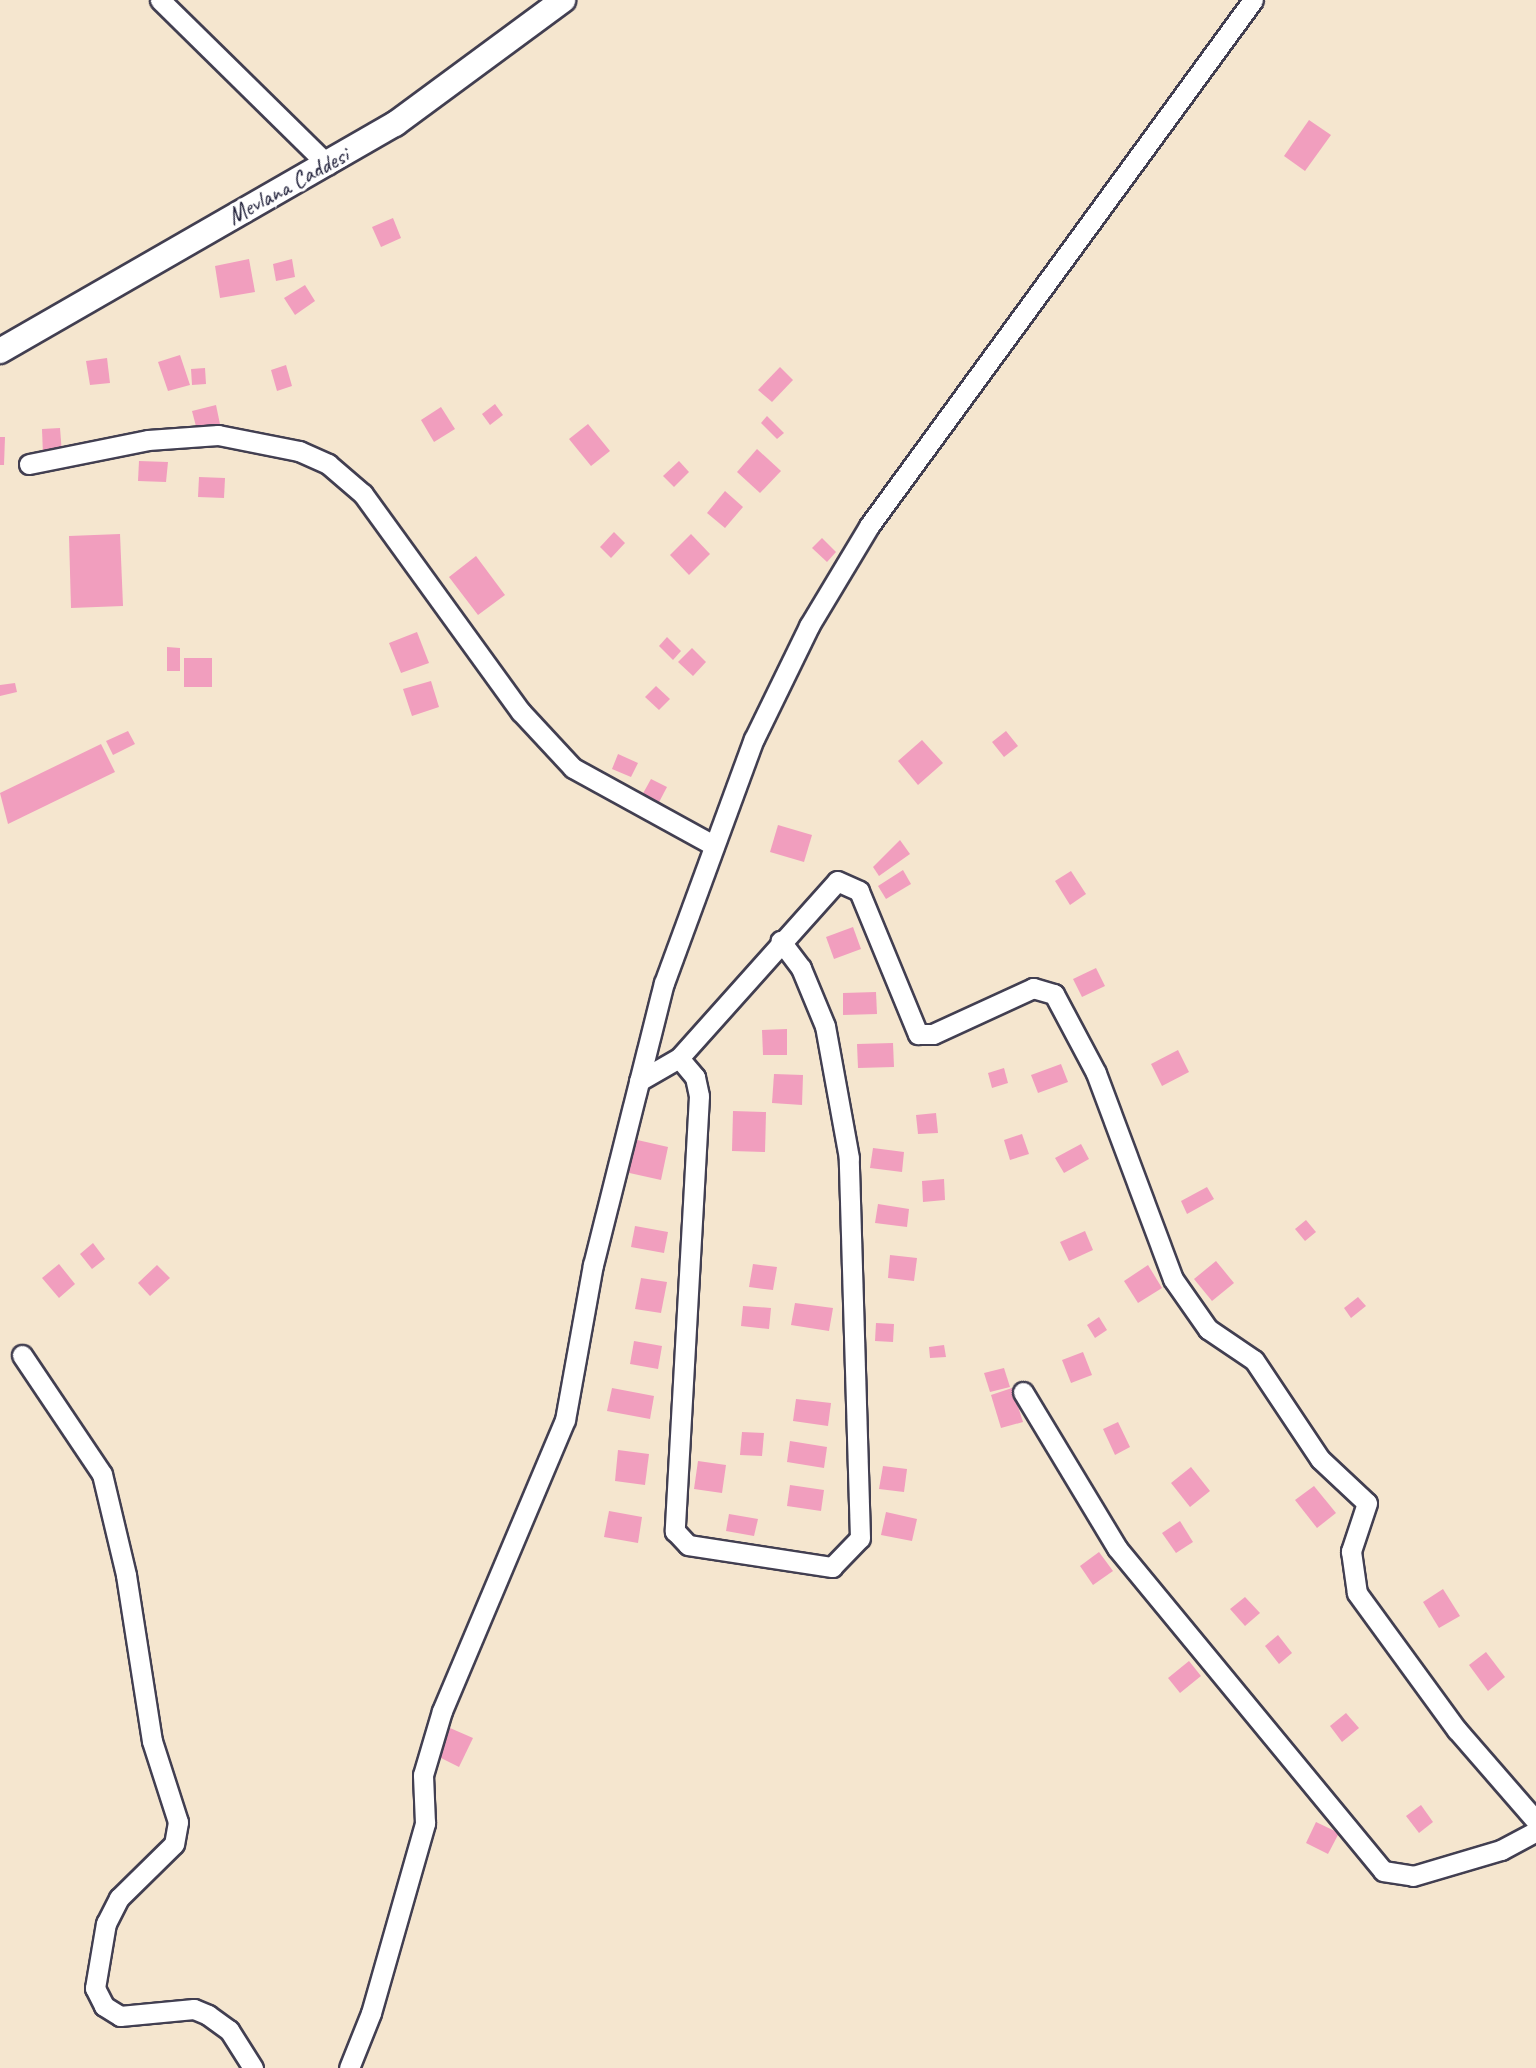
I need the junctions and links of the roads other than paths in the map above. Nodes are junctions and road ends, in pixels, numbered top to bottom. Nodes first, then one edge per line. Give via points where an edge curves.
1 (160, 0) edge
2 (563, 0) edge
3 (1253, 0) edge
4 (328, 165) junction
5 (0, 351) edge
6 (29, 464) dead end
7 (710, 844) junction
8 (781, 941) junction
9 (680, 1058) junction
10 (639, 1081) junction
11 (22, 1355) dead end
12 (1023, 1392) dead end
13 (1536, 1821) edge
14 (1536, 1831) edge
15 (253, 2068) edge
16 (349, 2068) edge

1 - 4 street
2 - 4 street, Mevlana Caddesi
3 - 7 street via 869,526 780,682
4 - 5 street, Mevlana Caddesi
6 - 7 street via 148,440 218,435 291,449 328,464 363,494 520,712 573,768
7 - 10 street
8 - 9 street
8 - 9 street via 801,968 825,1026 849,1158 860,1538 832,1567 701,1548 675,1531 699,1097 695,1077
8 - 13 street via 832,883 847,881 859,891 918,1034 933,1034 1033,988 1059,998 1096,1073 1172,1279 1209,1329 1254,1360 1320,1459 1367,1503 1351,1551 1357,1593 1457,1730
9 - 10 street
10 - 16 street via 587,1292 565,1420 442,1712 423,1775 425,1823
11 - 15 street via 102,1474 126,1575 152,1741 178,1822 174,1844 119,1898 106,1923 95,1988 104,2006 120,2016 194,2010 208,2015 229,2030
12 - 14 street via 1117,1548 1383,1871 1413,1876 1501,1850

